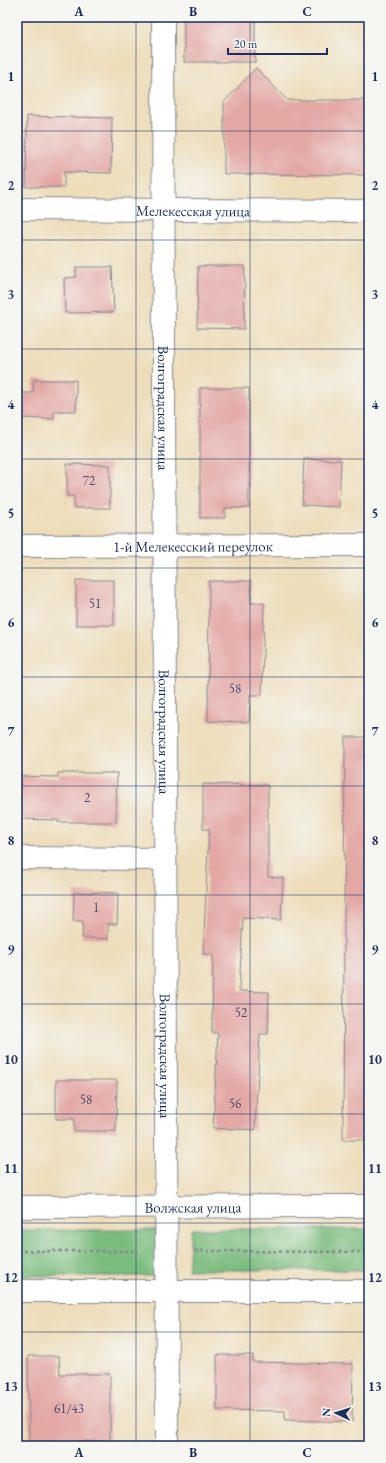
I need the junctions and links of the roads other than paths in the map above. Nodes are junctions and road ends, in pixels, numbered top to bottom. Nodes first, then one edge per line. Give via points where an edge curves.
1 (163, 17) edge
2 (17, 209) edge
3 (164, 211) junction
4 (369, 211) edge
5 (369, 545) edge
6 (17, 546) edge
7 (164, 546) junction
8 (17, 858) edge
9 (165, 859) junction
10 (166, 1206) junction
11 (369, 1206) edge
12 (17, 1207) edge
13 (17, 1291) edge
14 (166, 1291) junction
15 (369, 1291) edge
16 (167, 1446) edge

1 - 3 street, Волгоградская улица
2 - 3 street, Мелекесская улица
3 - 4 street, Мелекесская улица
3 - 7 street, Волгоградская улица
5 - 7 street, 1-й Мелекесский переулок
6 - 7 street, 1-й Мелекесский переулок
7 - 9 street, Волгоградская улица
8 - 9 street
9 - 10 street, Волгоградская улица
10 - 11 street, Волжская улица
10 - 12 street, Волжская улица
10 - 14 street, Волгоградская улица
13 - 14 street
14 - 15 street
14 - 16 street, Волгоградская улица

